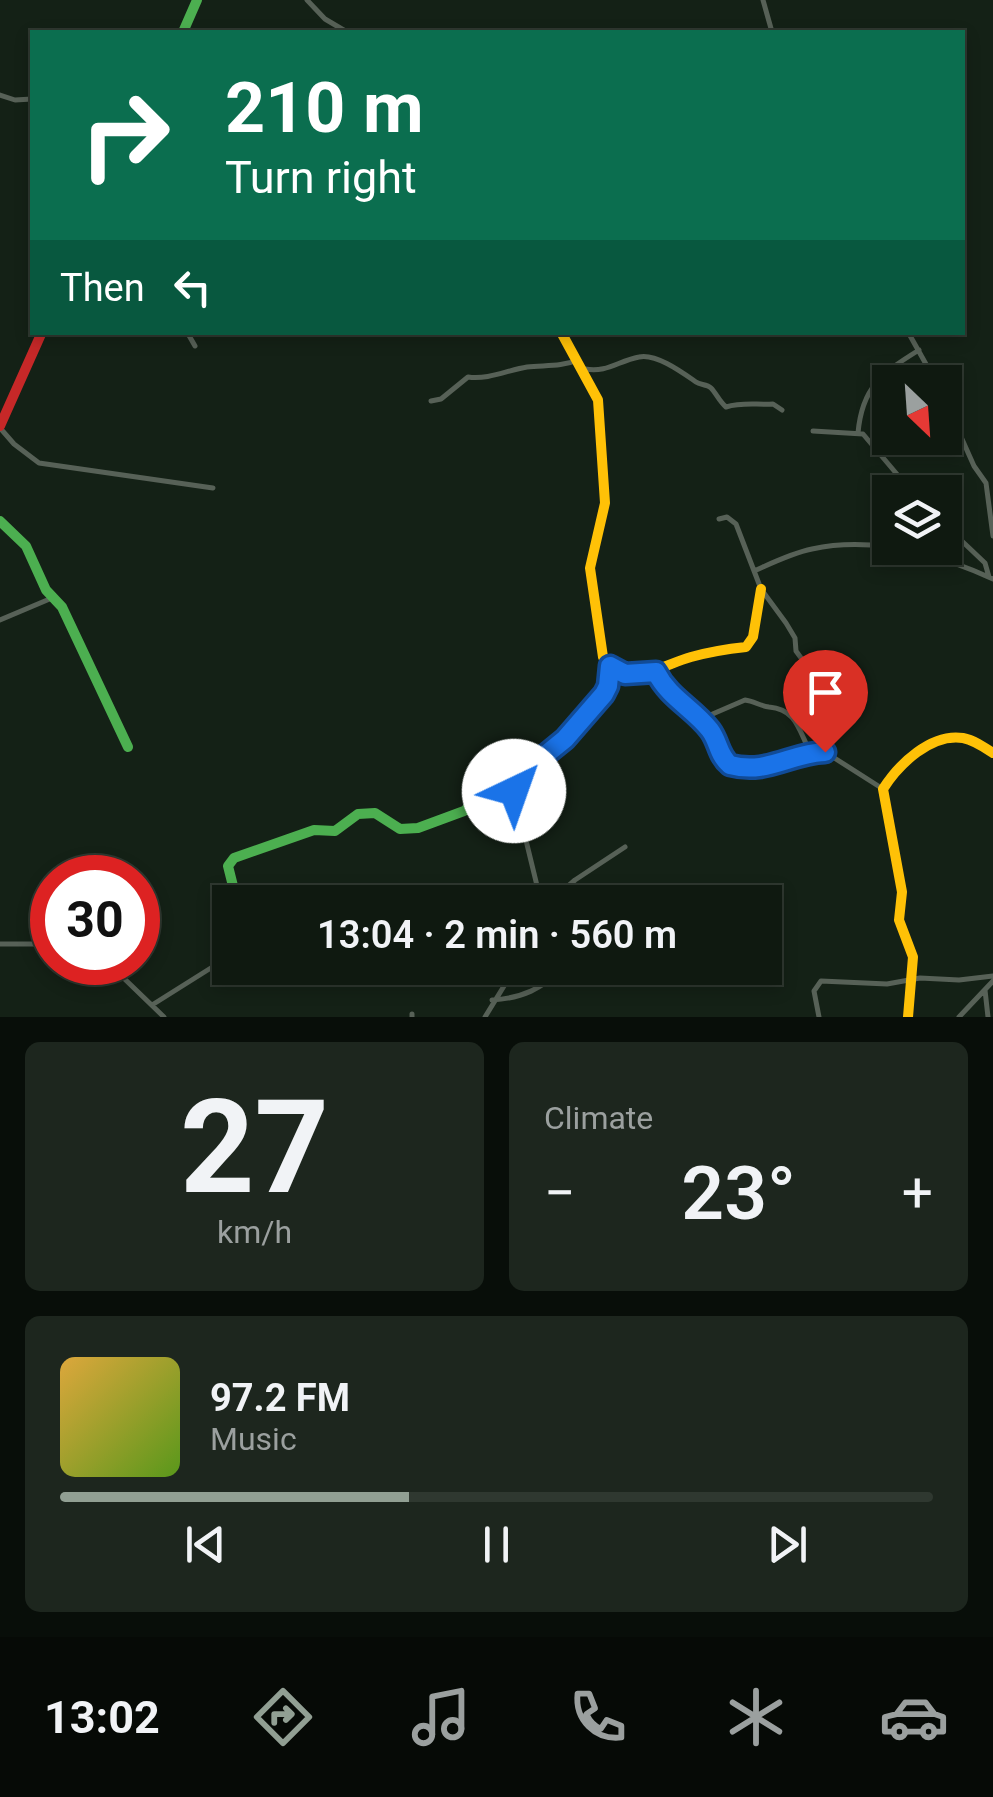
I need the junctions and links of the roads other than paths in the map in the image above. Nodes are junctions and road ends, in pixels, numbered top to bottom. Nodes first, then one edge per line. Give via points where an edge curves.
1 (197, 0) edge
2 (307, 0) edge
3 (763, 0) edge
4 (184, 30) edge
5 (344, 30) edge
6 (771, 30) edge
7 (0, 95) edge
8 (30, 99) edge
9 (41, 335) edge
10 (190, 335) edge
11 (563, 335) edge
12 (910, 335) edge
13 (195, 346) dead end
14 (918, 350) junction
15 (580, 364) junction
16 (926, 365) edge
17 (431, 400) dead end
18 (782, 410) dead end
19 (0, 427) edge
20 (813, 431) dead end
21 (858, 433) junction
22 (962, 439) edge
23 (898, 475) edge
24 (213, 488) dead end
25 (719, 519) dead end
26 (0, 521) edge
27 (993, 536) edge
28 (962, 541) edge
29 (754, 571) junction
30 (991, 578) edge
31 (762, 589) junction
32 (53, 598) junction
33 (0, 620) edge
34 (804, 662) dead end
35 (610, 666) junction
36 (656, 672) junction
37 (700, 719) junction
38 (128, 748) dead end
39 (810, 752) junction
40 (993, 753) edge
41 (883, 789) junction
42 (514, 791) junction
43 (624, 848) dead end
44 (233, 885) edge
45 (537, 885) edge
46 (569, 885) edge
47 (0, 944) edge
48 (30, 944) edge
49 (212, 967) edge
50 (993, 978) edge
51 (910, 982) junction
52 (131, 985) edge
53 (503, 985) edge
54 (542, 985) edge
55 (985, 990) junction
56 (492, 1000) junction
57 (152, 1006) junction
58 (164, 1017) edge
59 (485, 1017) edge
60 (819, 1017) edge
61 (908, 1017) edge
62 (958, 1017) edge
63 (988, 1017) edge

1 - 4 street
2 - 5 street
3 - 6 street
7 - 8 street
9 - 19 street
10 - 13 street
11 - 15 street
12 - 14 street
14 - 16 street
14 - 21 street via 871,388
15 - 17 street via 468,377
15 - 18 street via 600,372 652,357 711,388 726,407 742,402
15 - 35 street via 598,400 605,502 590,568
19 - 24 street via 39,463
20 - 21 street
21 - 23 street
22 - 27 street via 986,483
25 - 29 street via 736,524
26 - 32 street via 26,546
28 - 30 street
29 - 30 street via 815,548 882,547 952,560
29 - 31 street
31 - 34 street via 792,631
31 - 36 street via 754,637 746,647
32 - 33 street
32 - 38 street
35 - 36 street via 625,674
35 - 42 street via 604,694 522,774
36 - 37 street
37 - 39 street via 730,765 781,764
37 - 39 street via 745,700 780,706 790,712
39 - 41 street via 825,752
40 - 41 street via 960,738 934,743
41 - 51 street via 902,892 899,920 913,957
42 - 44 street via 490,789 464,811 418,828 358,814 335,830 314,830 234,858 228,866
42 - 45 street
43 - 46 street
47 - 48 street
49 - 57 street
50 - 51 street
50 - 55 street
51 - 60 street via 821,981 814,991
51 - 61 street
52 - 57 street
53 - 56 street
54 - 56 street via 518,998
55 - 62 street
55 - 63 street
56 - 59 street
57 - 58 street

